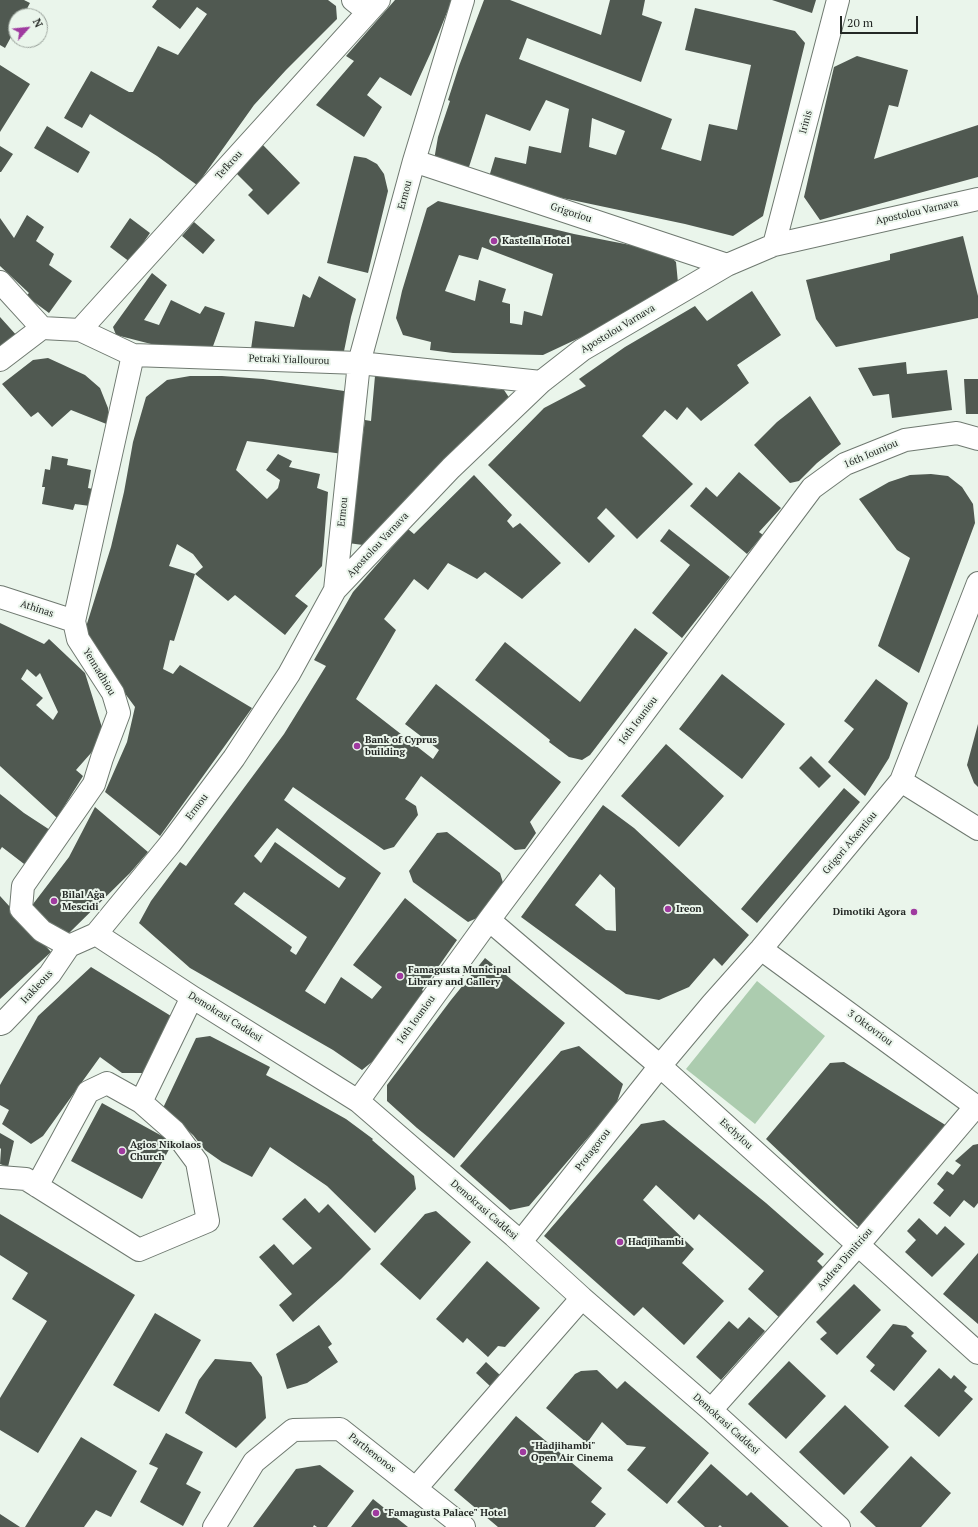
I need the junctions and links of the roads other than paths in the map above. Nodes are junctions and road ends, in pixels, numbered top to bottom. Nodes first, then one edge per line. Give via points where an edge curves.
1 (463, 0) edge
2 (838, 0) edge
3 (367, 4) edge
4 (414, 161) junction
5 (978, 199) edge
6 (774, 245) junction
7 (727, 265) junction
8 (0, 282) edge
9 (42, 328) junction
10 (80, 330) junction
11 (133, 355) junction
12 (0, 360) edge
13 (359, 363) junction
14 (541, 382) junction
15 (978, 439) edge
16 (978, 583) edge
17 (335, 590) junction
18 (0, 597) edge
19 (74, 621) junction
20 (901, 781) junction
21 (978, 829) edge
22 (489, 920) junction
23 (96, 934) junction
24 (69, 946) junction
25 (761, 949) junction
26 (192, 997) junction
27 (1, 1025) edge
28 (660, 1066) junction
29 (358, 1101) junction
30 (141, 1102) junction
31 (977, 1107) edge
32 (0, 1177) edge
33 (37, 1186) junction
34 (527, 1234) dead end
35 (859, 1244) junction
36 (582, 1298) junction
37 (978, 1353) edge
38 (711, 1410) junction
39 (416, 1488) junction
40 (214, 1527) edge
41 (464, 1527) edge
42 (839, 1527) edge

1 - 4 street, Ermou
2 - 6 street, Irinis
3 - 10 street, Tefkrou
4 - 7 street, Grigoriou
4 - 13 street, Ermou
5 - 6 street, Apostolou Varnava
6 - 7 street, Apostolou Varnava
7 - 14 street, Apostolou Varnava via 582,350
8 - 9 street
9 - 10 street, Petraki Yiallourou
9 - 12 street
10 - 11 street, Petraki Yiallourou
11 - 13 street, Petraki Yiallourou
11 - 19 street, Yennadhiou
13 - 14 street, Petraki Yiallourou
13 - 17 street, Ermou
14 - 17 street, Apostolou Varnava via 451,468
15 - 22 street, 16th Iouniou via 958,432 905,440 845,464 812,488
16 - 20 street, Grigori Afxentiou
17 - 23 street, Ermou via 288,674 234,758 170,844
18 - 19 street, Athinas
19 - 24 street, Yennadhiou via 78,638 113,693 119,713 94,784 23,886 22,909 42,931
20 - 21 street
20 - 25 street, Grigori Afxentiou
22 - 28 street, Eschylou
22 - 29 street, 16th Iouniou
23 - 24 street, Ermou
23 - 26 street, Demokrasi Caddesi
24 - 27 street, Irakleous via 50,974
25 - 28 street, Grigori Afxentiou
25 - 31 street, 3 Oktovriou
26 - 29 street, Demokrasi Caddesi
26 - 30 street
28 - 34 street, Protagorou
28 - 35 street, Eschylou
29 - 36 street, Demokrasi Caddesi
30 - 33 street via 107,1083 88,1092
30 - 33 street via 174,1131 197,1162 208,1221 139,1250
31 - 35 street, Andrea Dimitriou
32 - 33 street via 26,1179
35 - 37 street, Eschylou
35 - 38 street, Andrea Dimitriou
36 - 38 street, Demokrasi Caddesi
36 - 39 street
38 - 42 street, Demokrasi Caddesi
39 - 40 street, Parthenonos via 340,1429 293,1430 254,1462
39 - 41 street, Parthenonos

